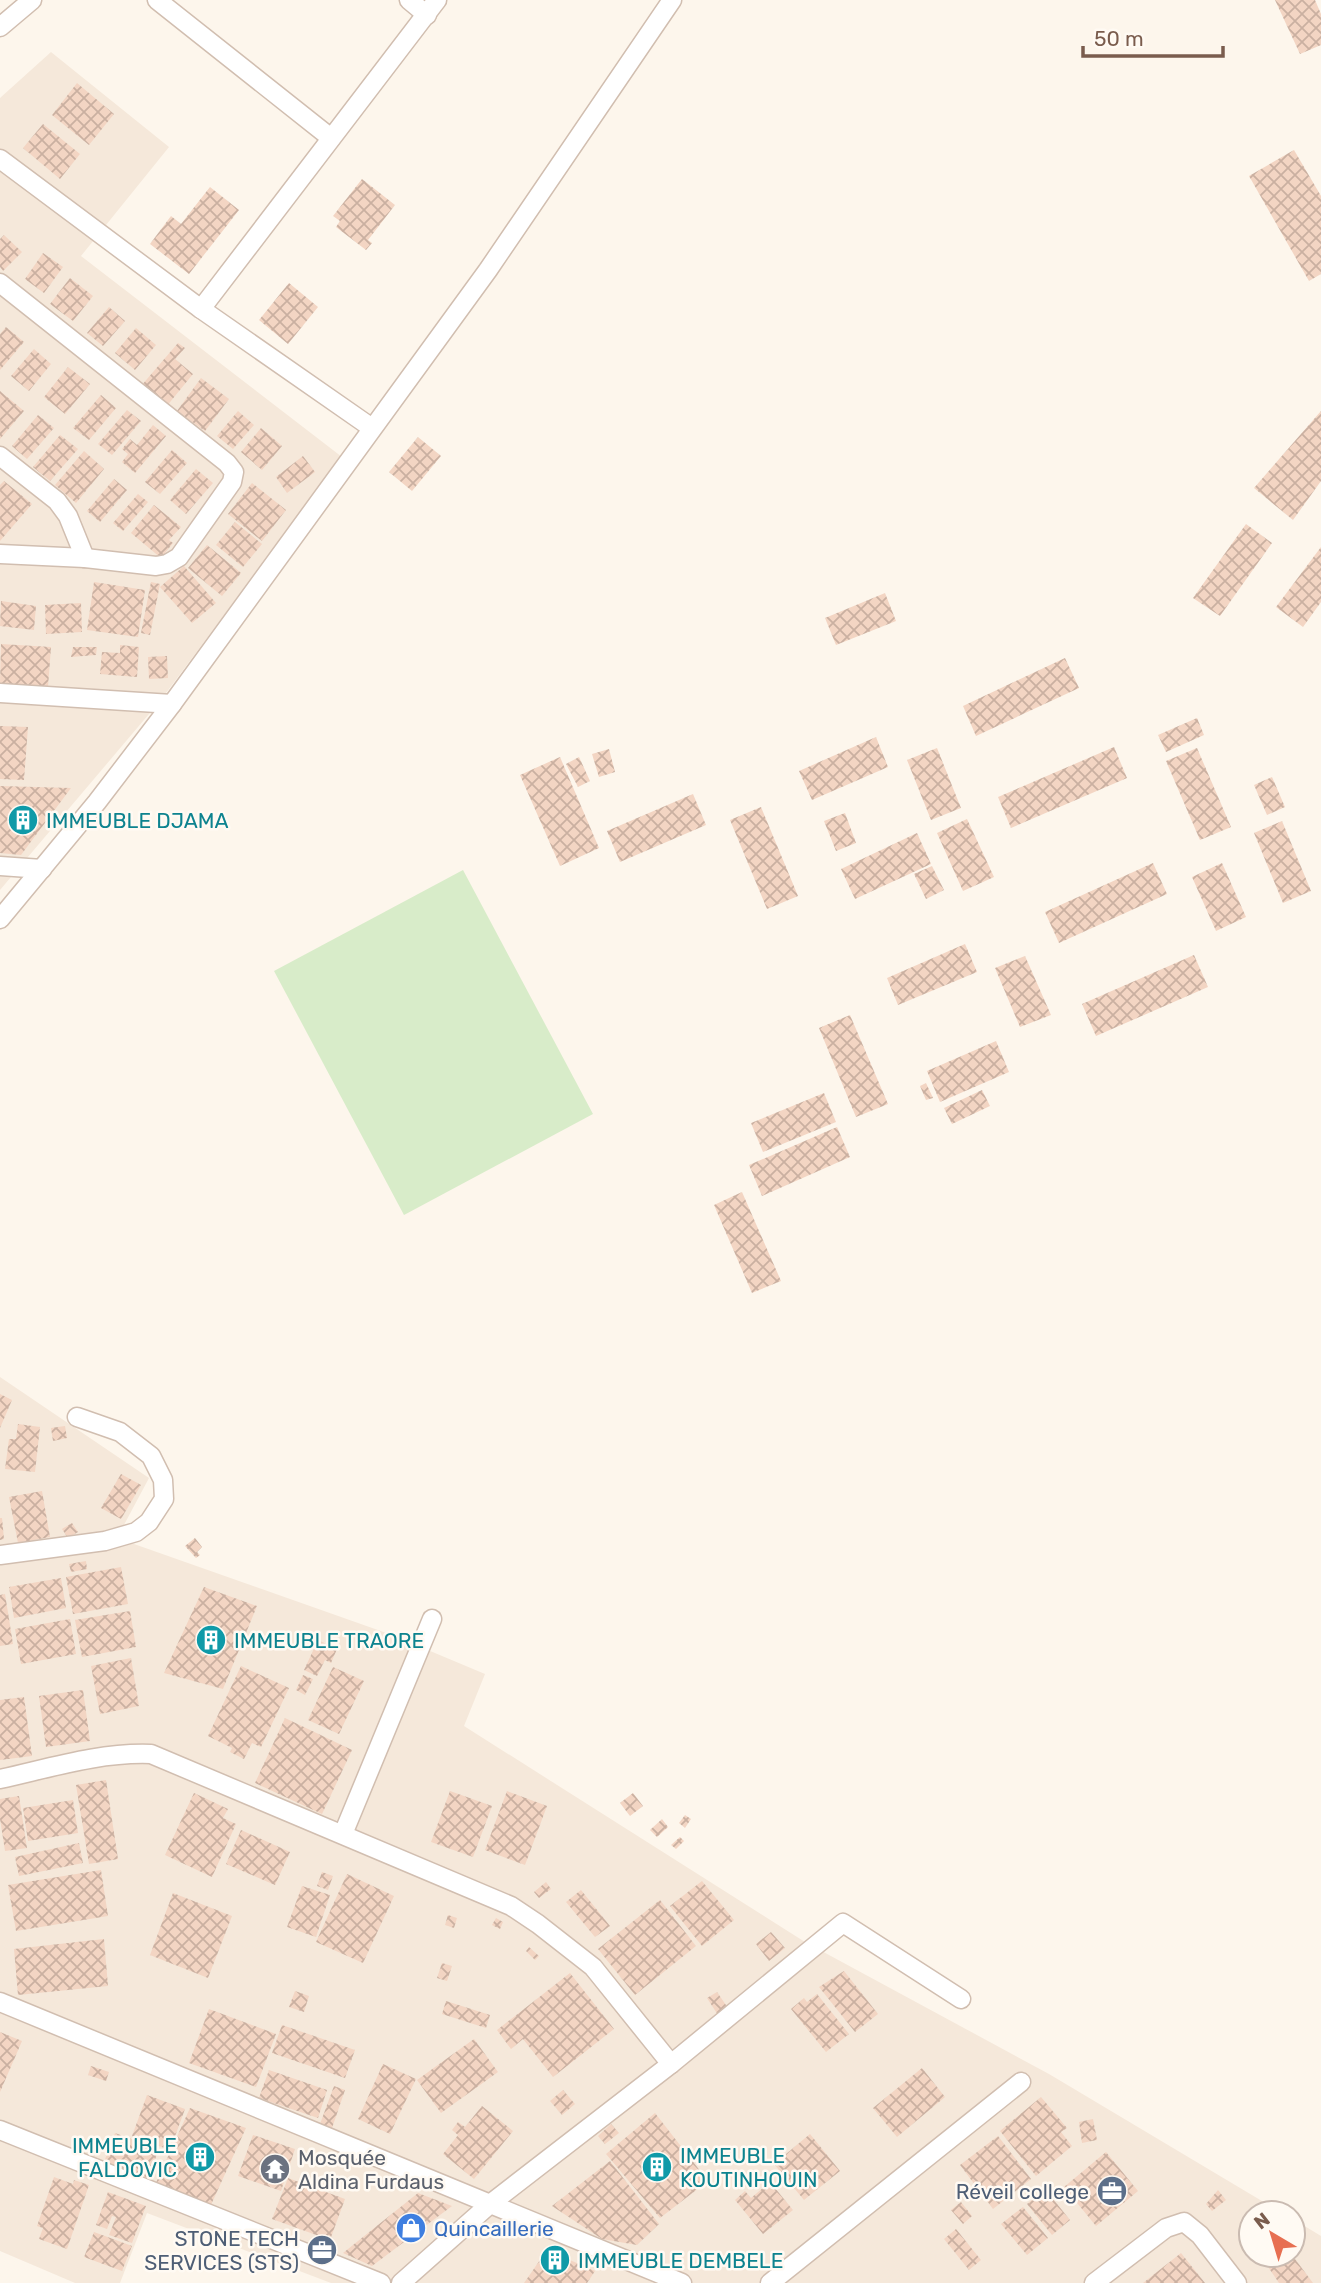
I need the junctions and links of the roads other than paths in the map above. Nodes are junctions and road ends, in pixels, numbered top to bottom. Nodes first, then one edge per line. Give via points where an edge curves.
1 (32, 0) edge
2 (158, 0) edge
3 (409, 0) edge
4 (672, 0) edge
5 (432, 7) edge
6 (0, 27) edge
7 (331, 138) junction
8 (0, 159) edge
9 (0, 283) edge
10 (201, 309) junction
11 (372, 428) junction
12 (0, 456) edge
13 (0, 555) edge
14 (85, 558) junction
15 (0, 693) edge
16 (172, 704) junction
17 (0, 866) edge
18 (42, 869) junction
19 (0, 919) edge
20 (77, 1417) dead end
21 (0, 1555) edge
22 (432, 1619) dead end
23 (0, 1779) edge
24 (343, 1834) junction
25 (961, 1999) dead end
26 (0, 2001) edge
27 (671, 2064) junction
28 (1021, 2082) dead end
29 (0, 2130) edge
30 (490, 2204) junction
31 (381, 2283) edge
32 (401, 2283) edge
33 (682, 2283) edge
34 (770, 2283) edge
35 (1094, 2283) edge
36 (1237, 2283) edge

1 - 6 street
2 - 7 street
3 - 5 street
4 - 11 street via 488,270
5 - 7 street
7 - 10 street
8 - 10 street
9 - 14 street via 234,472 232,482 186,547 167,564
10 - 11 street
11 - 16 street
12 - 14 street via 57,501
13 - 14 street
15 - 16 street
16 - 18 street
17 - 18 street
18 - 19 street
20 - 21 street via 120,1432 151,1456 163,1480 164,1499 136,1532 105,1541
22 - 24 street
23 - 24 street via 102,1757 151,1754
24 - 27 street via 510,1906 538,1924 593,1967
25 - 27 street via 844,1923
26 - 30 street
27 - 30 street
28 - 34 street
29 - 31 street
30 - 32 street
30 - 33 street
35 - 36 street via 1166,2228 1184,2222 1200,2235

